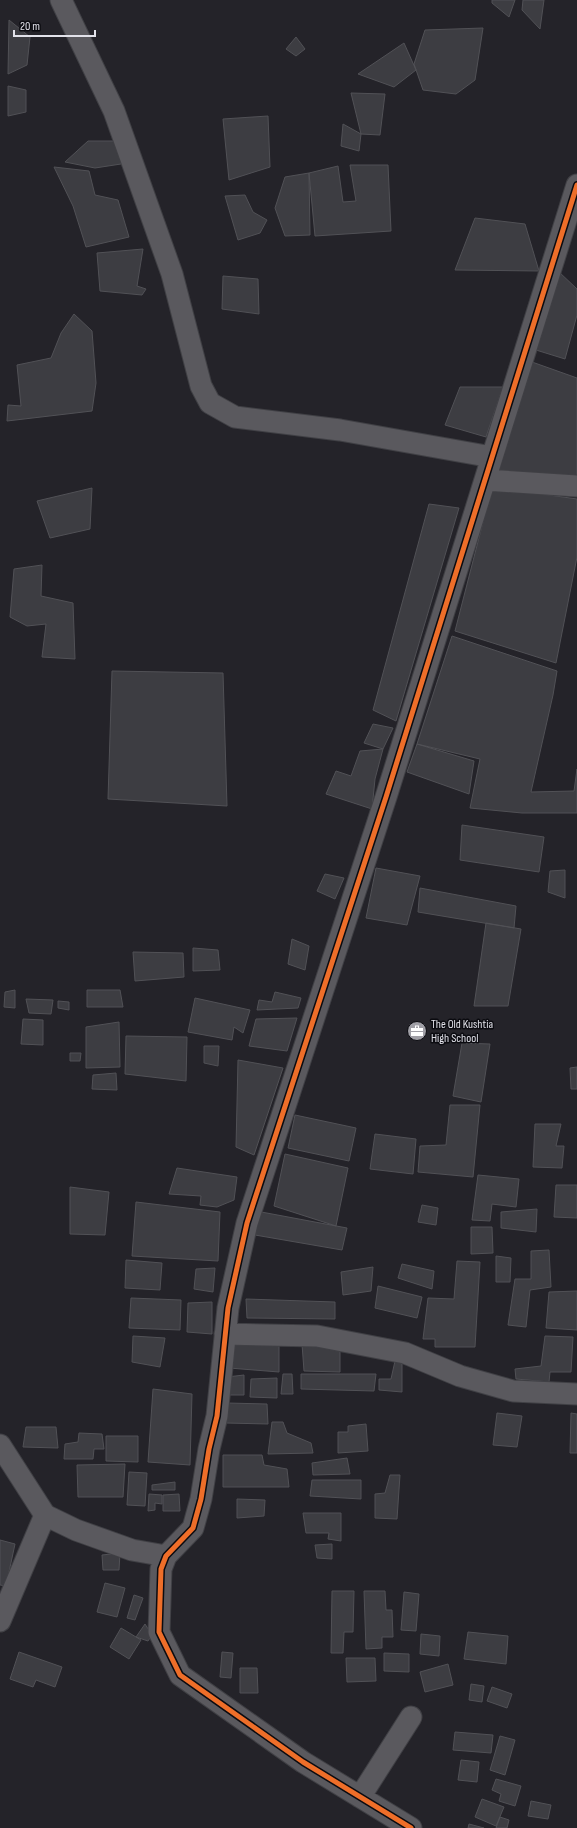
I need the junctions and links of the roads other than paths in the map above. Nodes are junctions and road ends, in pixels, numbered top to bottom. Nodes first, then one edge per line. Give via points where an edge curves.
1 (61, 0) edge
2 (577, 185) edge
3 (492, 457) junction
4 (485, 480) junction
5 (577, 486) edge
6 (225, 1334) junction
7 (577, 1394) edge
8 (0, 1445) edge
9 (44, 1515) junction
10 (166, 1556) junction
11 (0, 1621) edge
12 (411, 1716) dead end
13 (360, 1797) junction
14 (411, 1828) edge

1 - 3 street via 114,112 172,274 201,386 210,403 235,417 340,430
2 - 3 street
3 - 4 street
4 - 5 street
4 - 6 street via 386,797 247,1224 228,1308
6 - 7 street via 317,1336 404,1353 460,1376 513,1391
6 - 10 street via 217,1416 201,1499 193,1528
8 - 9 street
9 - 10 street via 76,1530 132,1550
9 - 11 street
10 - 13 street via 161,1569 160,1632 180,1675 303,1762
12 - 13 street
13 - 14 street

